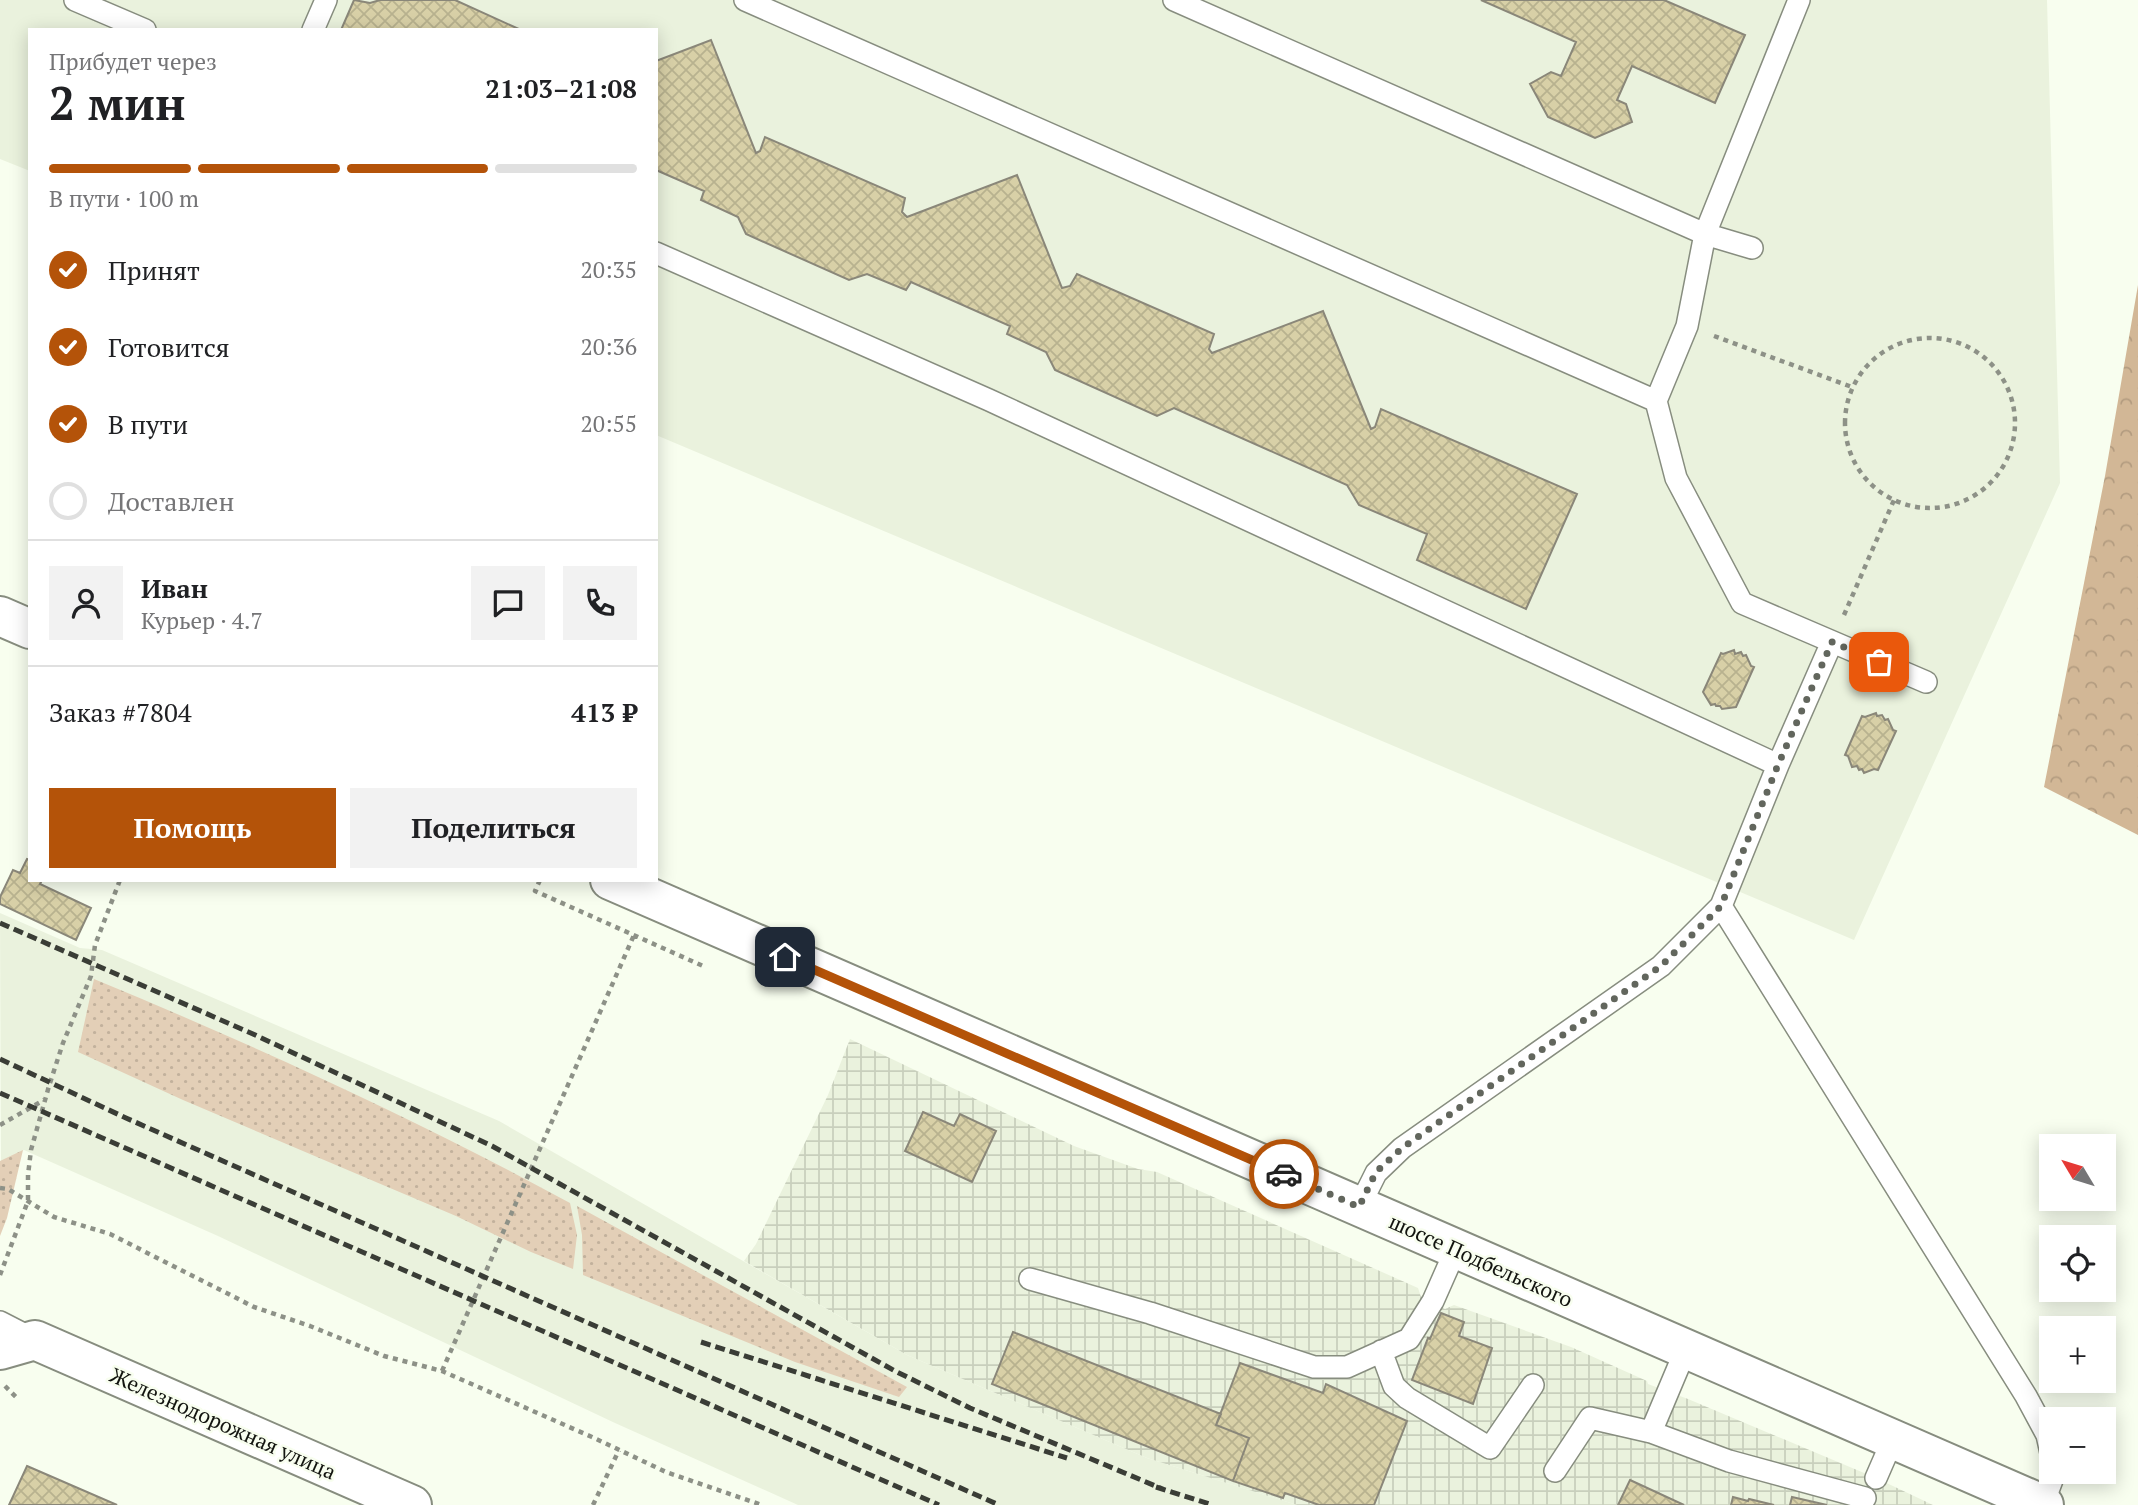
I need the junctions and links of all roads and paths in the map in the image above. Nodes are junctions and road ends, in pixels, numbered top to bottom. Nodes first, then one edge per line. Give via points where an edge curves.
1 (75, 0) edge
2 (326, 0) edge
3 (745, 0) edge
4 (1174, 0) edge
5 (1799, 0) edge
6 (140, 28) edge
7 (314, 28) edge
8 (1705, 234) junction
9 (1752, 248) dead end
10 (658, 254) edge
11 (1687, 326) junction
12 (1852, 387) junction
13 (1657, 401) junction
14 (1894, 500) junction
15 (0, 616) edge
16 (28, 628) edge
17 (1832, 642) junction
18 (1926, 682) dead end
19 (1778, 765) junction
20 (120, 882) edge
21 (539, 882) edge
22 (615, 882) edge
23 (1721, 906) junction
24 (634, 935) junction
25 (703, 966) dead end
26 (45, 1100) junction
27 (0, 1125) edge
28 (0, 1188) edge
29 (28, 1201) junction
30 (1359, 1207) junction
31 (1456, 1249) junction
32 (0, 1275) edge
33 (1030, 1279) dead end
34 (0, 1322) edge
35 (17, 1345) edge
36 (1686, 1349) junction
37 (1381, 1351) junction
38 (442, 1371) junction
39 (1533, 1385) dead end
40 (2039, 1420) edge
41 (1651, 1432) junction
42 (1893, 1439) junction
43 (619, 1450) junction
44 (1555, 1471) dead end
45 (1876, 1478) dead end
46 (2051, 1484) edge
47 (1865, 1497) dead end
48 (412, 1505) edge
49 (593, 1505) edge
50 (762, 1505) edge
51 (2044, 1505) edge

1 - 6 lane
2 - 7 lane
3 - 13 lane
4 - 8 lane
5 - 8 lane
8 - 9 lane
8 - 11 lane
10 - 19 lane via 989,400
11 - 12 path
11 - 13 lane
12 - 14 path via 1845,413 1846,440 1855,465 1872,486
12 - 14 path via 1868,363 1891,346 1928,338 1947,339 1974,350 1996,368 2010,393 2015,421 2011,450 1997,475 1977,494 1950,506 1922,508
13 - 17 lane via 1676,478 1742,603
14 - 17 path
15 - 16 street
17 - 18 lane
17 - 19 lane
19 - 23 lane
20 - 26 path
21 - 24 path via 535,891
22 - 30 street, шоссе Подбельского
23 - 30 lane via 1661,966 1402,1148 1376,1172
23 - 40 lane
24 - 25 path
24 - 38 path
26 - 27 path
26 - 29 path via 31,1150
28 - 29 path
29 - 32 path
29 - 38 path via 54,1217 110,1234 254,1307 384,1356
30 - 31 street, шоссе Подбельского
31 - 36 street, шоссе Подбельского
31 - 37 lane via 1433,1301 1409,1339
33 - 37 lane via 1314,1367 1346,1367
34 - 35 lane
35 - 48 street, Железнодорожная улица
36 - 41 lane
36 - 42 street, шоссе Подбельского
37 - 39 lane via 1394,1386 1407,1398 1490,1448
38 - 43 path
41 - 44 lane via 1590,1418
41 - 47 lane via 1729,1461
42 - 45 lane
42 - 51 street, шоссе Подбельского
43 - 49 path
43 - 50 path via 666,1472
46 - 51 lane

